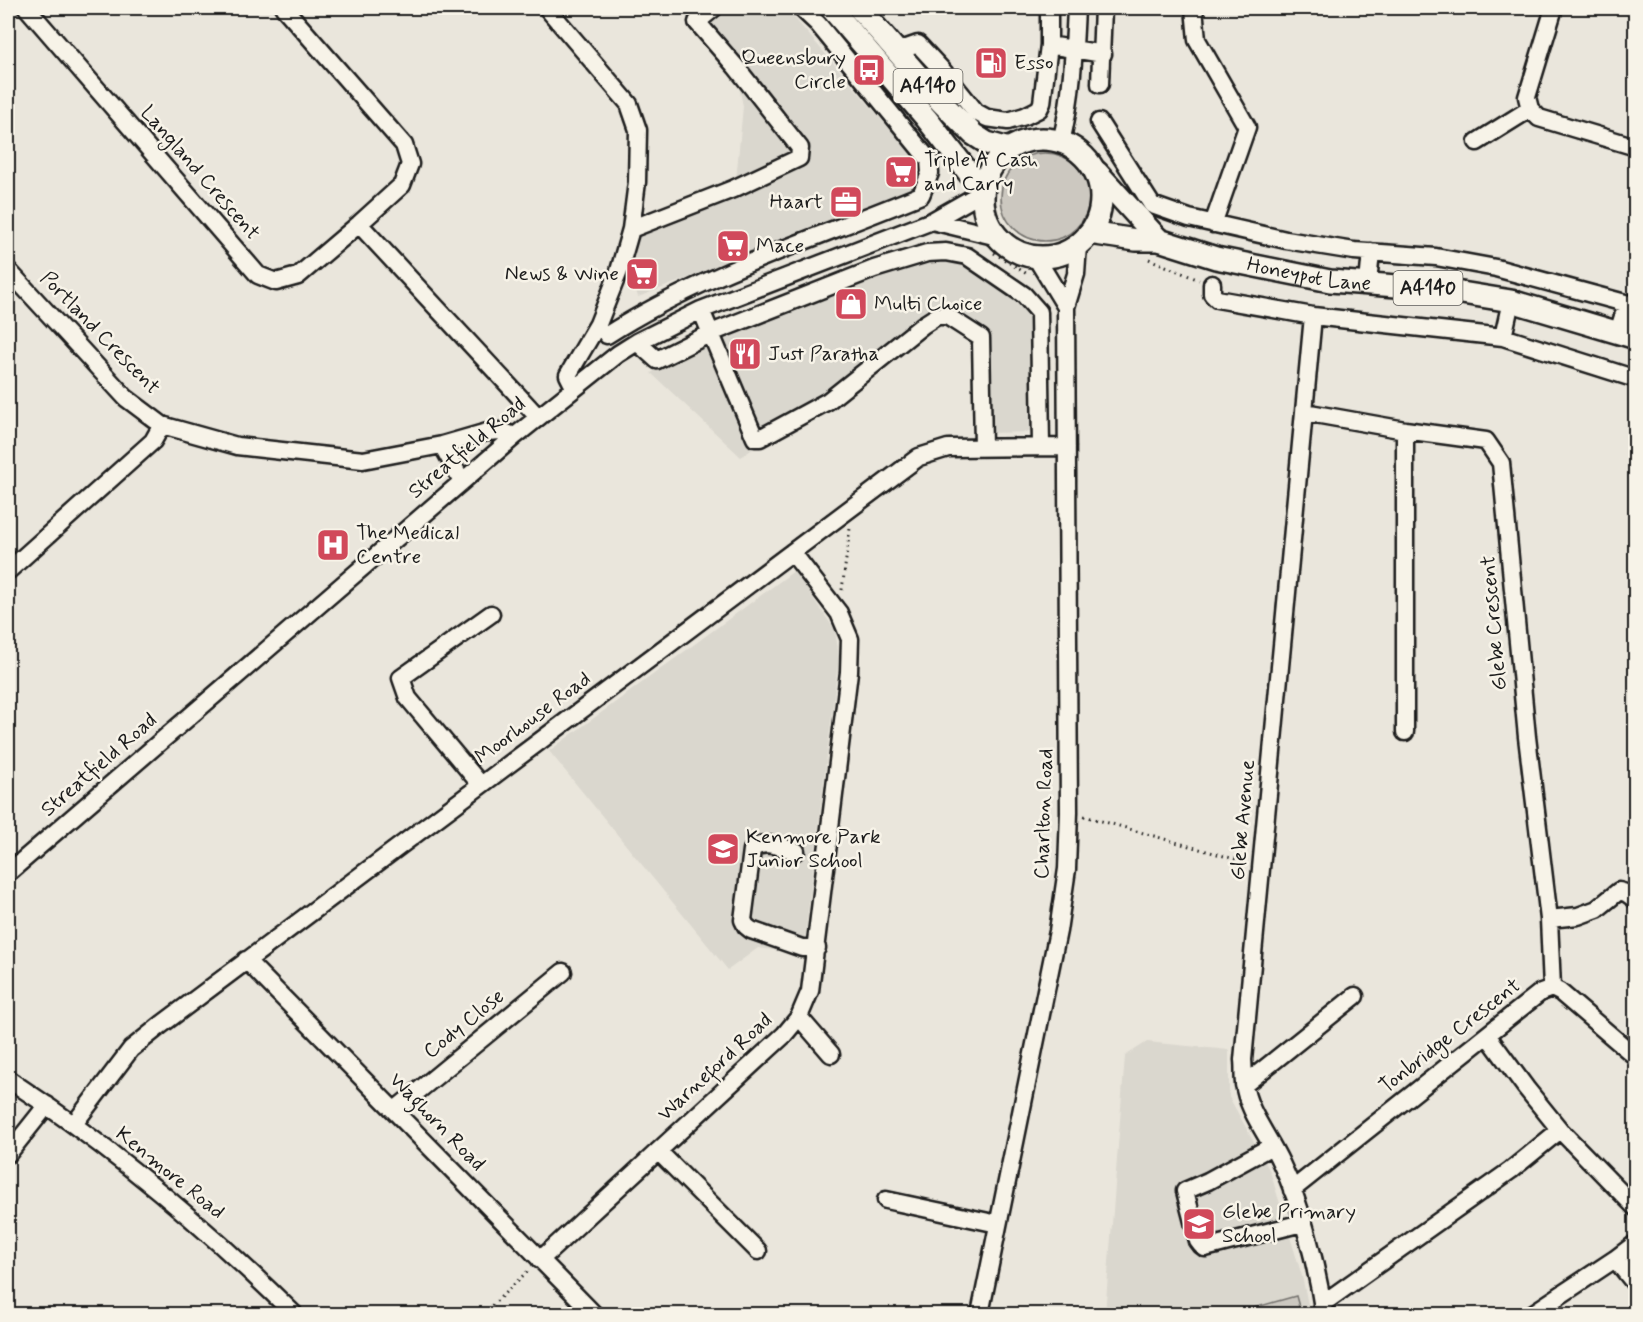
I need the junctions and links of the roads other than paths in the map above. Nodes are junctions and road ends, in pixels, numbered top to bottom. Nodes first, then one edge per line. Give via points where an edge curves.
1 (27, 8) edge
2 (284, 8) edge
3 (547, 8) edge
4 (714, 8) edge
5 (801, 8) edge
6 (831, 8) edge
7 (859, 8) edge
8 (1049, 8) edge
9 (1076, 8) edge
10 (1103, 8) edge
11 (1194, 8) edge
12 (1554, 8) edge
13 (1048, 45) junction
14 (1074, 49) junction
15 (898, 51) junction
16 (1103, 54) junction
17 (1100, 84) dead end
18 (909, 99) junction
19 (1530, 110) junction
20 (892, 114) junction
21 (1099, 122) dead end
22 (1061, 142) junction
23 (1477, 142) dead end
24 (1635, 147) edge
25 (1009, 149) junction
26 (1092, 167) junction
27 (983, 191) junction
28 (932, 221) junction
29 (359, 224) junction
30 (850, 224) junction
31 (1213, 224) junction
32 (631, 228) junction
33 (998, 237) junction
34 (1084, 239) junction
35 (1159, 240) junction
36 (863, 247) junction
37 (1371, 252) junction
38 (1035, 256) junction
39 (874, 269) junction
40 (8, 273) edge
41 (1212, 284) dead end
42 (1368, 284) junction
43 (1511, 301) junction
44 (1631, 305) edge
45 (1066, 308) junction
46 (701, 310) junction
47 (1313, 316) junction
48 (602, 329) junction
49 (711, 333) junction
50 (1627, 335) edge
51 (1503, 337) junction
52 (637, 342) junction
53 (618, 354) junction
54 (1067, 369) junction
55 (1041, 371) junction
56 (1635, 379) edge
57 (574, 387) junction
58 (1304, 412) junction
59 (538, 417) junction
60 (162, 425) junction
61 (1405, 430) junction
62 (515, 436) junction
63 (442, 445) junction
64 (1041, 446) junction
65 (983, 447) junction
66 (1067, 447) junction
67 (462, 481) junction
68 (792, 552) junction
69 (8, 571) edge
70 (491, 614) dead end
71 (1405, 732) dead end
72 (481, 785) junction
73 (796, 851) dead end
74 (8, 873) edge
75 (1635, 900) edge
76 (1550, 919) junction
77 (817, 948) junction
78 (246, 960) junction
79 (562, 972) dead end
80 (1552, 988) junction
81 (1355, 996) dead end
82 (799, 1017) junction
83 (1487, 1035) junction
84 (831, 1054) dead end
85 (1635, 1058) edge
86 (8, 1079) edge
87 (1244, 1085) junction
88 (46, 1105) junction
89 (395, 1110) junction
90 (74, 1124) junction
91 (1560, 1130) junction
92 (1272, 1146) junction
93 (658, 1151) junction
94 (8, 1154) edge
95 (1292, 1190) junction
96 (886, 1200) dead end
97 (1635, 1208) edge
98 (1302, 1223) junction
99 (998, 1224) junction
100 (1635, 1243) edge
101 (758, 1251) dead end
102 (1615, 1259) junction
103 (540, 1260) junction
104 (1635, 1285) edge
105 (1323, 1309) edge
106 (294, 1314) edge
107 (594, 1314) edge
108 (980, 1314) edge
109 (1532, 1314) edge

1 - 29 street, Langland Crescent via 258,275 276,282 298,276
2 - 29 street, Langland Crescent via 404,145 410,164 402,185
3 - 32 street via 629,104 638,129
4 - 32 street via 697,22 801,148 799,158 733,189
5 - 20 street
6 - 18 main road, A4140
7 - 15 main road, A4140
8 - 13 street
9 - 14 street
10 - 16 street
11 - 31 street via 1197,40 1247,127
12 - 19 street via 1527,97
13 - 14 street
13 - 15 street via 1042,103 1033,113 1008,121 976,112 918,44
14 - 16 street
14 - 22 street
15 - 25 main road, A4140 via 973,134
16 - 17 street
18 - 20 street
18 - 27 main road, A4140
19 - 23 street
19 - 24 street via 1539,118
20 - 30 street via 929,160 930,173 921,195
21 - 31 street via 1152,205
22 - 25 main road via 1027,141
22 - 26 main road via 1081,154
25 - 27 main road via 987,174
26 - 34 main road via 1101,200 1098,215
26 - 35 main road, Honeypot Lane / A4140
27 - 28 street, Streatfield Road
27 - 33 main road via 984,213
28 - 33 street
28 - 36 street, Streatfield Road
29 - 59 street
30 - 36 street
30 - 48 street via 764,257
31 - 37 street via 1286,240
32 - 48 street
33 - 38 main road via 1008,247
34 - 35 main road, Honeypot Lane / A4140
34 - 38 main road via 1057,254
34 - 45 street, Charlton Road
35 - 42 main road, Honeypot Lane / A4140 via 1216,258 1330,281
36 - 39 street
36 - 46 street, Streatfield Road
37 - 42 street
37 - 44 street via 1436,257 1496,268
38 - 45 street, Charlton Road
39 - 49 street
39 - 55 street via 927,253 967,256 1024,295 1040,312
40 - 60 street, Portland Crescent via 126,398
41 - 47 street, Honeypot Lane via 1212,294 1217,299
42 - 43 main road, Honeypot Lane / A4140 via 1437,289
43 - 50 main road, Honeypot Lane / A4140
43 - 51 street
44 - 50 street
45 - 54 street, Charlton Road
46 - 49 street
46 - 52 street, Streatfield Road
47 - 51 street, Honeypot Lane
47 - 58 street, Glebe Avenue
48 - 53 street
48 - 57 street via 568,375
49 - 52 street via 657,360
49 - 65 street via 745,418 755,438 760,438 828,401 923,325 937,316 947,316 981,338
51 - 56 street, Honeypot Lane
52 - 53 street, Streatfield Road
53 - 57 street, Streatfield Road
54 - 55 street
54 - 66 street, Charlton Road
55 - 64 street
57 - 59 street, Streatfield Road
58 - 61 street, Glebe Crescent
58 - 87 street, Glebe Avenue via 1243,1060
59 - 62 street, Streatfield Road
60 - 63 street, Portland Crescent via 237,446 363,459
60 - 69 street via 153,441
61 - 71 street
61 - 76 street, Glebe Crescent via 1486,441 1501,463 1527,737
62 - 63 street, Portland Crescent via 487,432
62 - 67 street, Streatfield Road
63 - 67 street
64 - 65 street, Moorhouse Road
64 - 66 street, Moorhouse Road
65 - 68 street, Moorhouse Road via 948,448 919,457
66 - 99 street, Charlton Road via 1067,869 1058,932
67 - 74 street, Streatfield Road
68 - 72 street, Moorhouse Road
68 - 77 street, Warneford Road via 839,613 850,639
70 - 72 street via 401,678 408,698
72 - 78 street, Moorhouse Road
73 - 77 street via 763,844 752,850 743,920 746,926 762,933 802,948
75 - 76 street via 1619,891 1597,909
76 - 80 street, Glebe Crescent
77 - 82 street, Warneford Road via 810,991
78 - 89 street, Waghorn Road
78 - 90 street, Moorhouse Road via 131,1049
79 - 89 street, Cody Close
80 - 83 street, Tonbridge Crescent via 1541,992
80 - 85 street, Tonbridge Crescent
81 - 87 street
82 - 84 street
82 - 93 street, Warneford Road
83 - 91 street
83 - 95 street, Tonbridge Crescent
86 - 88 street, Kenmore Road
87 - 92 street, Glebe Avenue
88 - 90 street, Kenmore Road
88 - 94 street
89 - 103 street, Waghorn Road
90 - 106 street, Kenmore Road via 204,1230
91 - 97 street
91 - 105 street
92 - 95 street, Glebe Avenue
92 - 98 street via 1185,1191 1198,1241 1205,1248
93 - 101 street
93 - 103 street, Warneford Road
95 - 98 street, Glebe Avenue
96 - 99 street
98 - 105 street, Glebe Avenue
99 - 108 street, Charlton Road
100 - 102 street
102 - 104 street
102 - 109 street
103 - 107 street, Waghorn Road

